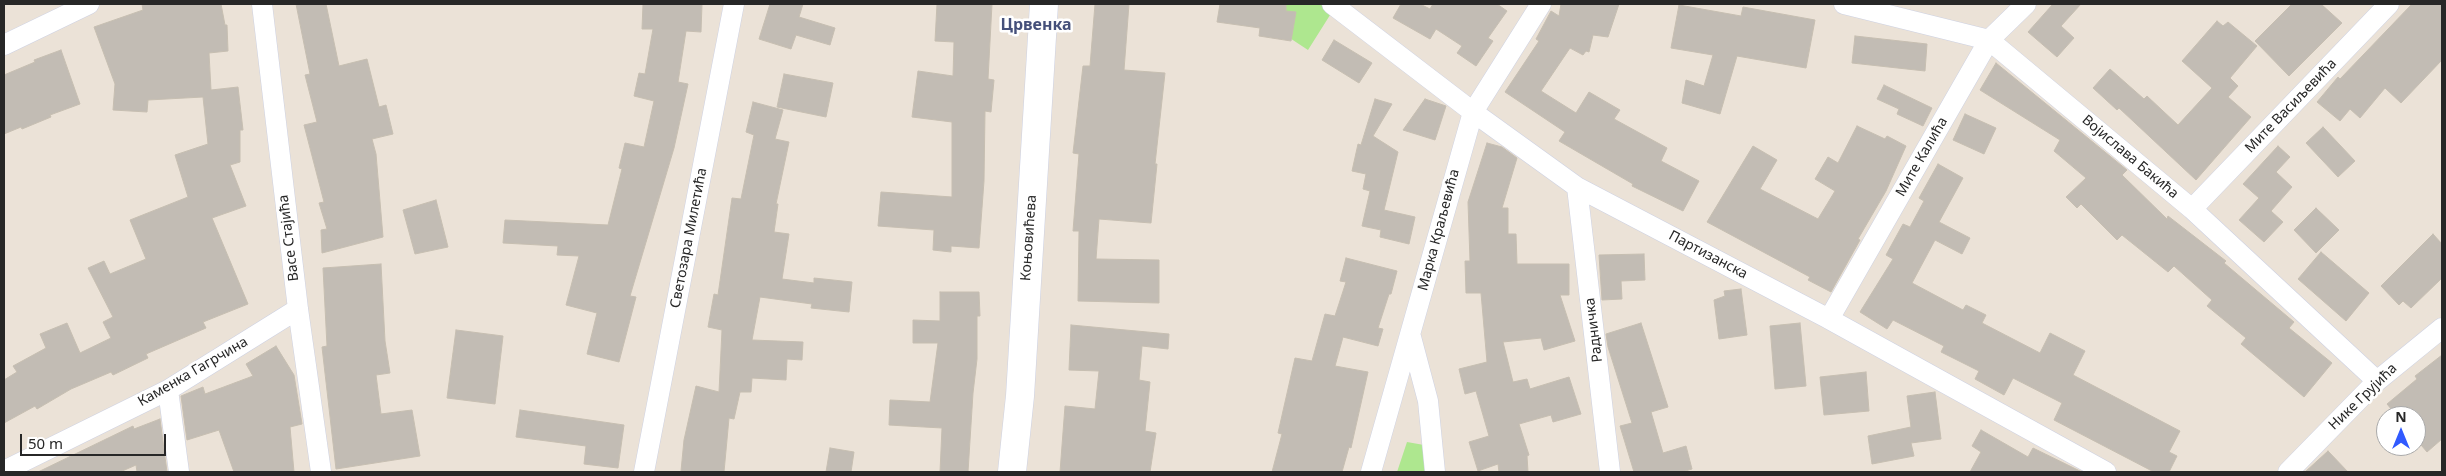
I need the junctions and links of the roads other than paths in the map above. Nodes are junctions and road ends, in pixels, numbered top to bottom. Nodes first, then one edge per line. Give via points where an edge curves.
1 (89, 4) edge
2 (262, 4) edge
3 (734, 4) edge
4 (1044, 4) edge
5 (1332, 4) edge
6 (1542, 4) edge
7 (1844, 4) edge
8 (2026, 4) edge
9 (2389, 4) edge
10 (1989, 40) junction
11 (4, 45) edge
12 (1473, 112) junction
13 (1577, 187) junction
14 (2192, 209) junction
15 (298, 309) junction
16 (1829, 319) junction
17 (2442, 328) edge
18 (1411, 335) junction
19 (2377, 381) junction
20 (168, 390) junction
21 (4, 470) edge
22 (179, 472) edge
23 (321, 472) edge
24 (644, 472) edge
25 (1012, 472) edge
26 (1371, 472) edge
27 (1435, 472) edge
28 (1610, 472) edge
29 (2106, 472) edge
30 (2288, 472) edge

1 - 11 street
2 - 15 street, Васе Стајића
3 - 24 street, Светозара Милетића
4 - 25 main road, Коњовићева via 1020,396
5 - 12 street, Партизанска
6 - 12 street, Марка Краљевића
7 - 10 street, Војислава Бакића
8 - 10 street, Мите Калића
9 - 14 street, Мите Васиљевића
10 - 14 street, Војислава Бакића
10 - 16 street, Мите Калића
12 - 13 street, Партизанска
12 - 18 street, Марка Краљевића
13 - 16 street, Партизанска
13 - 28 street, Радничка
14 - 19 street, Војислава Бакића
15 - 20 street, Каменка Гагрчина
15 - 23 street, Васе Стајића
16 - 29 street, Партизанска
17 - 19 street, Нике Грујића
18 - 26 street, Марка Краљевића
18 - 27 street via 1428,402
19 - 30 street, Нике Грујића
20 - 21 street, Каменка Гагрчина
20 - 22 street

